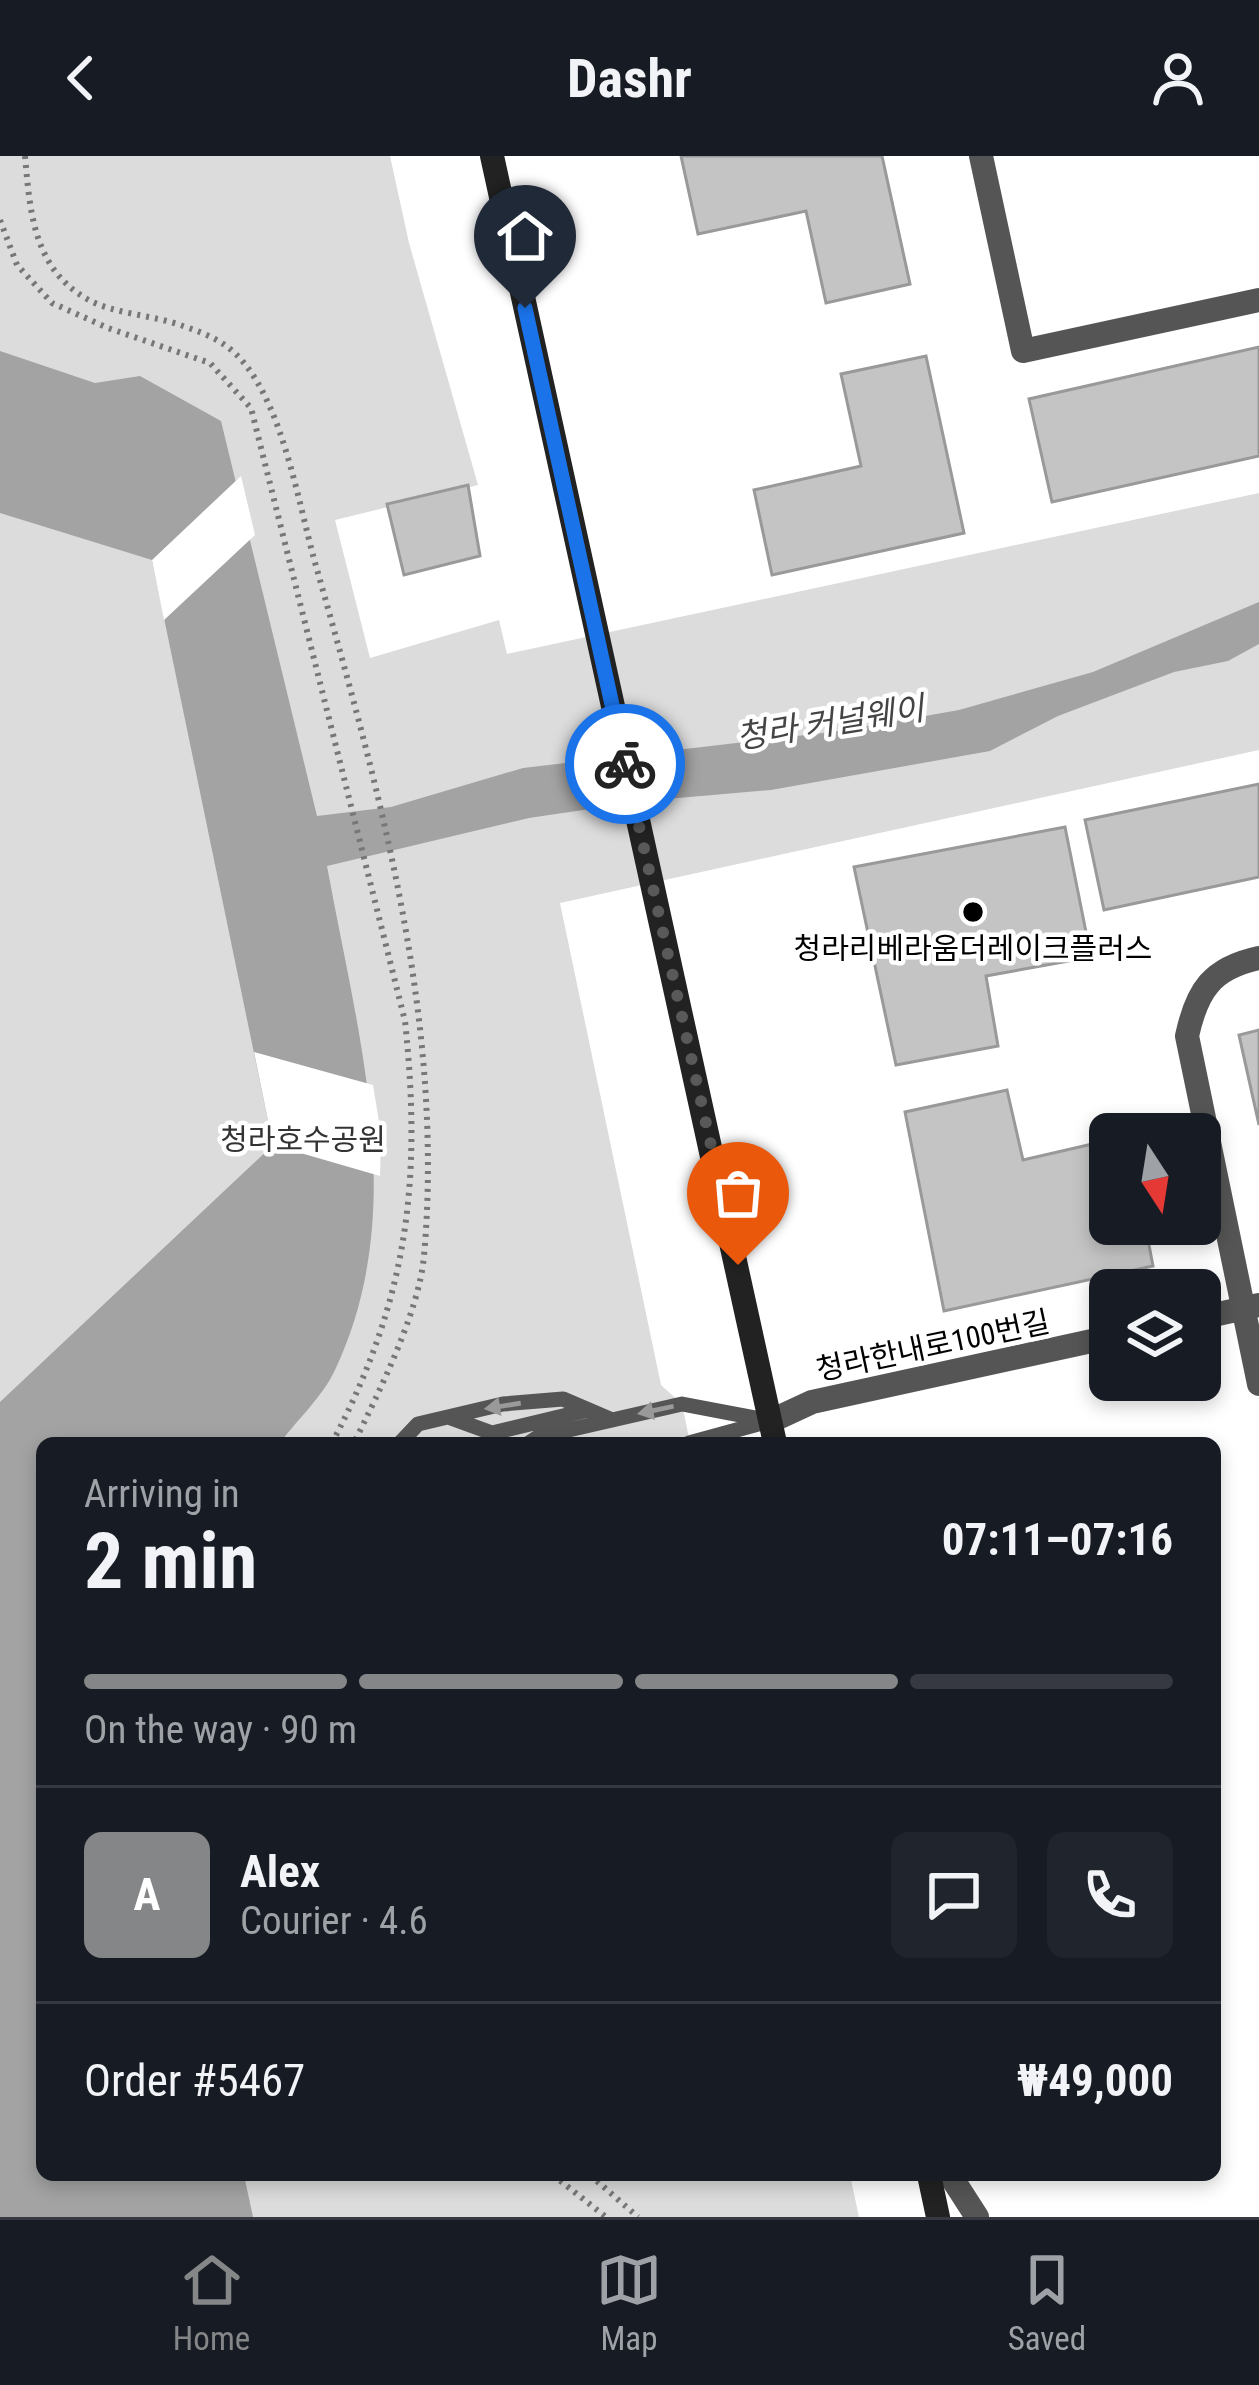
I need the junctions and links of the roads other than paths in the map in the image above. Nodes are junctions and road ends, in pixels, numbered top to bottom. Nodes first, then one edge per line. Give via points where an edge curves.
1 (492, 156) edge
2 (981, 156) edge
3 (1259, 300) edge
4 (1259, 958) edge
5 (1251, 1307) edge
6 (1221, 1313) edge
7 (1089, 1342) edge
8 (1259, 1384) edge
9 (589, 1410) junction
10 (448, 1417) junction
11 (612, 1420) junction
12 (773, 1432) edge
13 (406, 1437) edge
14 (537, 1437) edge
15 (735, 1437) edge
16 (930, 2181) edge
17 (954, 2181) edge
18 (938, 2217) edge
19 (977, 2217) edge

1 - 12 main road
2 - 3 street via 1023,351
4 - 5 street via 1229,964 1203,990 1187,1036
5 - 6 street
5 - 8 street
7 - 12 street, 청라한내로100번길 via 812,1402
9 -> 10 lane via 563,1399
9 - 10 lane via 492,1433
9 - 11 lane
10 - 13 lane via 418,1424
12 -> 11 lane via 682,1404
11 - 14 lane
12 - 15 lane
16 - 18 main road
17 - 19 street

